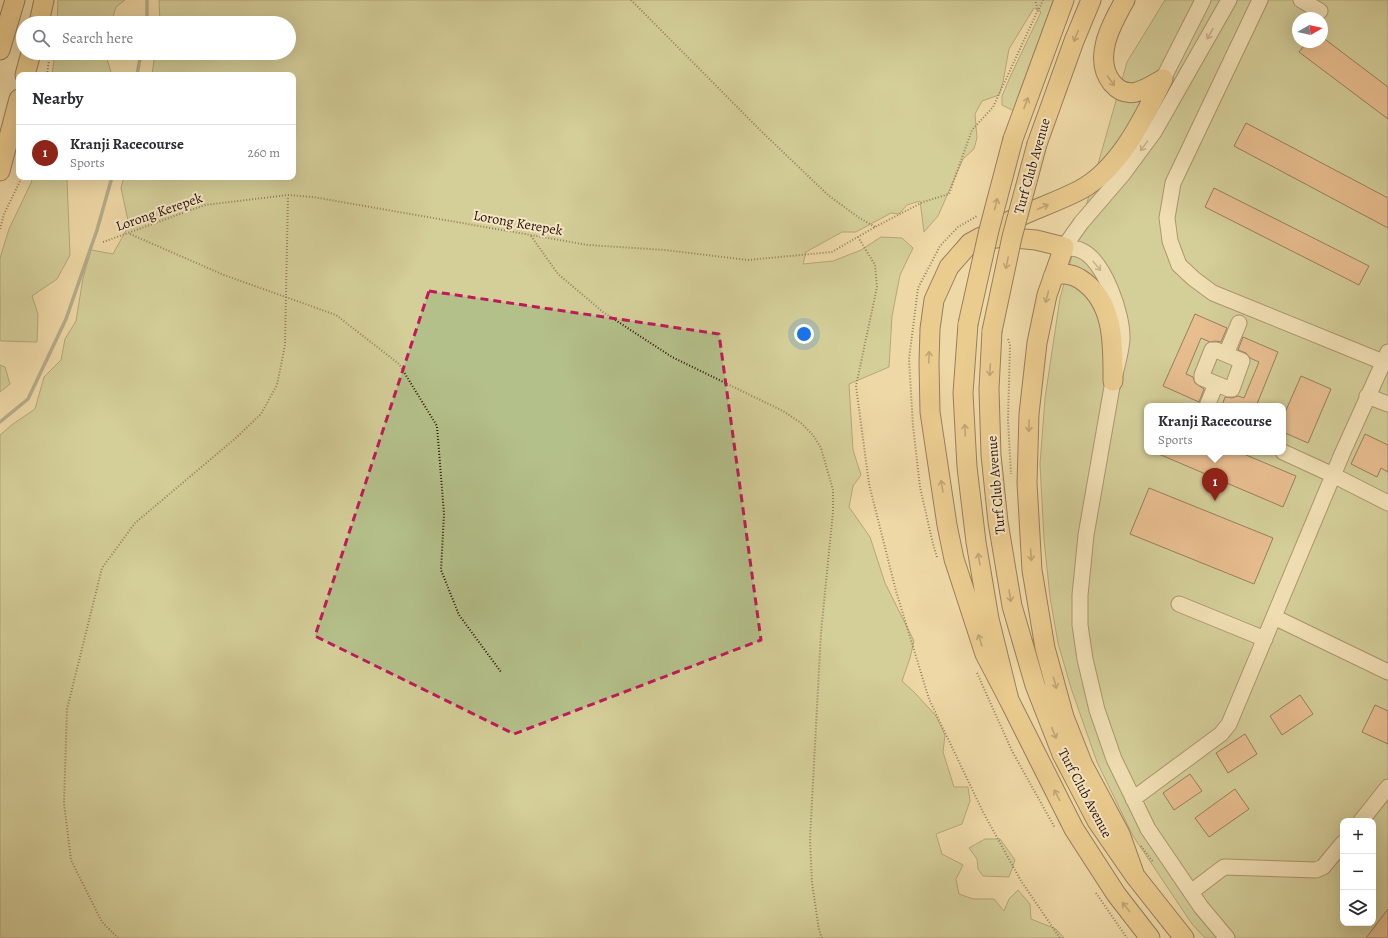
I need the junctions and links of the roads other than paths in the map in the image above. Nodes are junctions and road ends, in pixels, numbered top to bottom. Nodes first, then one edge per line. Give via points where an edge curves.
1 (15, 0) edge
2 (44, 0) edge
3 (1064, 0) edge
4 (1091, 0) edge
5 (1125, 0) edge
6 (1203, 0) edge
7 (1229, 0) edge
8 (1260, 0) edge
9 (1301, 0) edge
10 (1320, 11) dead end
11 (41, 16) edge
12 (0, 50) edge
13 (29, 60) edge
14 (26, 72) edge
15 (1163, 79) junction
16 (16, 110) edge
17 (0, 171) edge
18 (970, 243) junction
19 (1064, 247) junction
20 (1053, 276) junction
21 (1239, 323) dead end
22 (1226, 354) junction
23 (1385, 357) edge
24 (1113, 381) junction
25 (1216, 384) junction
26 (1367, 396) junction
27 (1208, 403) edge
28 (1388, 404) edge
29 (1286, 453) edge
30 (1333, 475) junction
31 (1388, 503) edge
32 (1179, 604) dead end
33 (1274, 617) junction
34 (1265, 639) junction
35 (1388, 672) edge
36 (1009, 700) junction
37 (1388, 787) edge
38 (1133, 799) junction
39 (1363, 818) edge
40 (1340, 847) edge
41 (1134, 876) junction
42 (1191, 892) junction
43 (1150, 938) edge
44 (1184, 938) edge
45 (1227, 938) edge

1 - 12 main road
2 - 11 main road
36 -> 3 main road, Turf Club Avenue, bridge via 989,619 967,467 963,393 968,324 1013,139
4 -> 41 main road, Turf Club Avenue, bridge via 1036,144 1012,237 992,331 989,389 991,455 998,522 1012,606 1035,685 1062,754 1097,821
5 -> 15 main road via 1115,18 1105,49 1104,70 1117,89 1124,93 1148,88
6 - 15 street
7 -> 19 street via 1154,132
8 - 23 street via 1173,183 1168,218 1170,241 1179,265 1213,293
9 - 10 street
13 - 14 main road
18 -> 15 main road via 1008,222 1081,190 1099,178 1120,154 1148,110
16 - 17 main road
18 - 19 main road via 1002,237 1036,240
36 -> 18 main road via 985,654 954,559 930,412 929,356 934,300 949,267
19 - 20 main road
19 -> 24 street via 1080,250 1088,256 1099,267 1112,292 1122,337 1119,362
20 - 24 main road via 1075,276 1090,286 1102,304 1113,342
20 -> 41 main road via 1037,343 1029,414 1027,483 1032,570 1045,648 1064,717 1084,765 1120,834
21 - 22 street
22 - 25 street via 1212,350 1202,375 1203,379
22 - 25 street via 1242,361 1243,364 1232,389
23 - 26 street
24 - 38 street via 1086,535 1080,625 1097,710 1114,759
25 - 27 street
26 - 28 street
26 - 30 street
29 - 30 street
30 - 31 street
30 - 33 street
32 - 34 street
33 - 34 street
33 - 35 street
34 - 38 street via 1229,724 1221,734
43 -> 36 main road, Turf Club Avenue via 1116,894 1074,829
37 - 39 street
38 - 42 street via 1148,829
40 - 42 street via 1320,869 1224,867
41 - 44 main road, Turf Club Avenue
42 - 45 street

